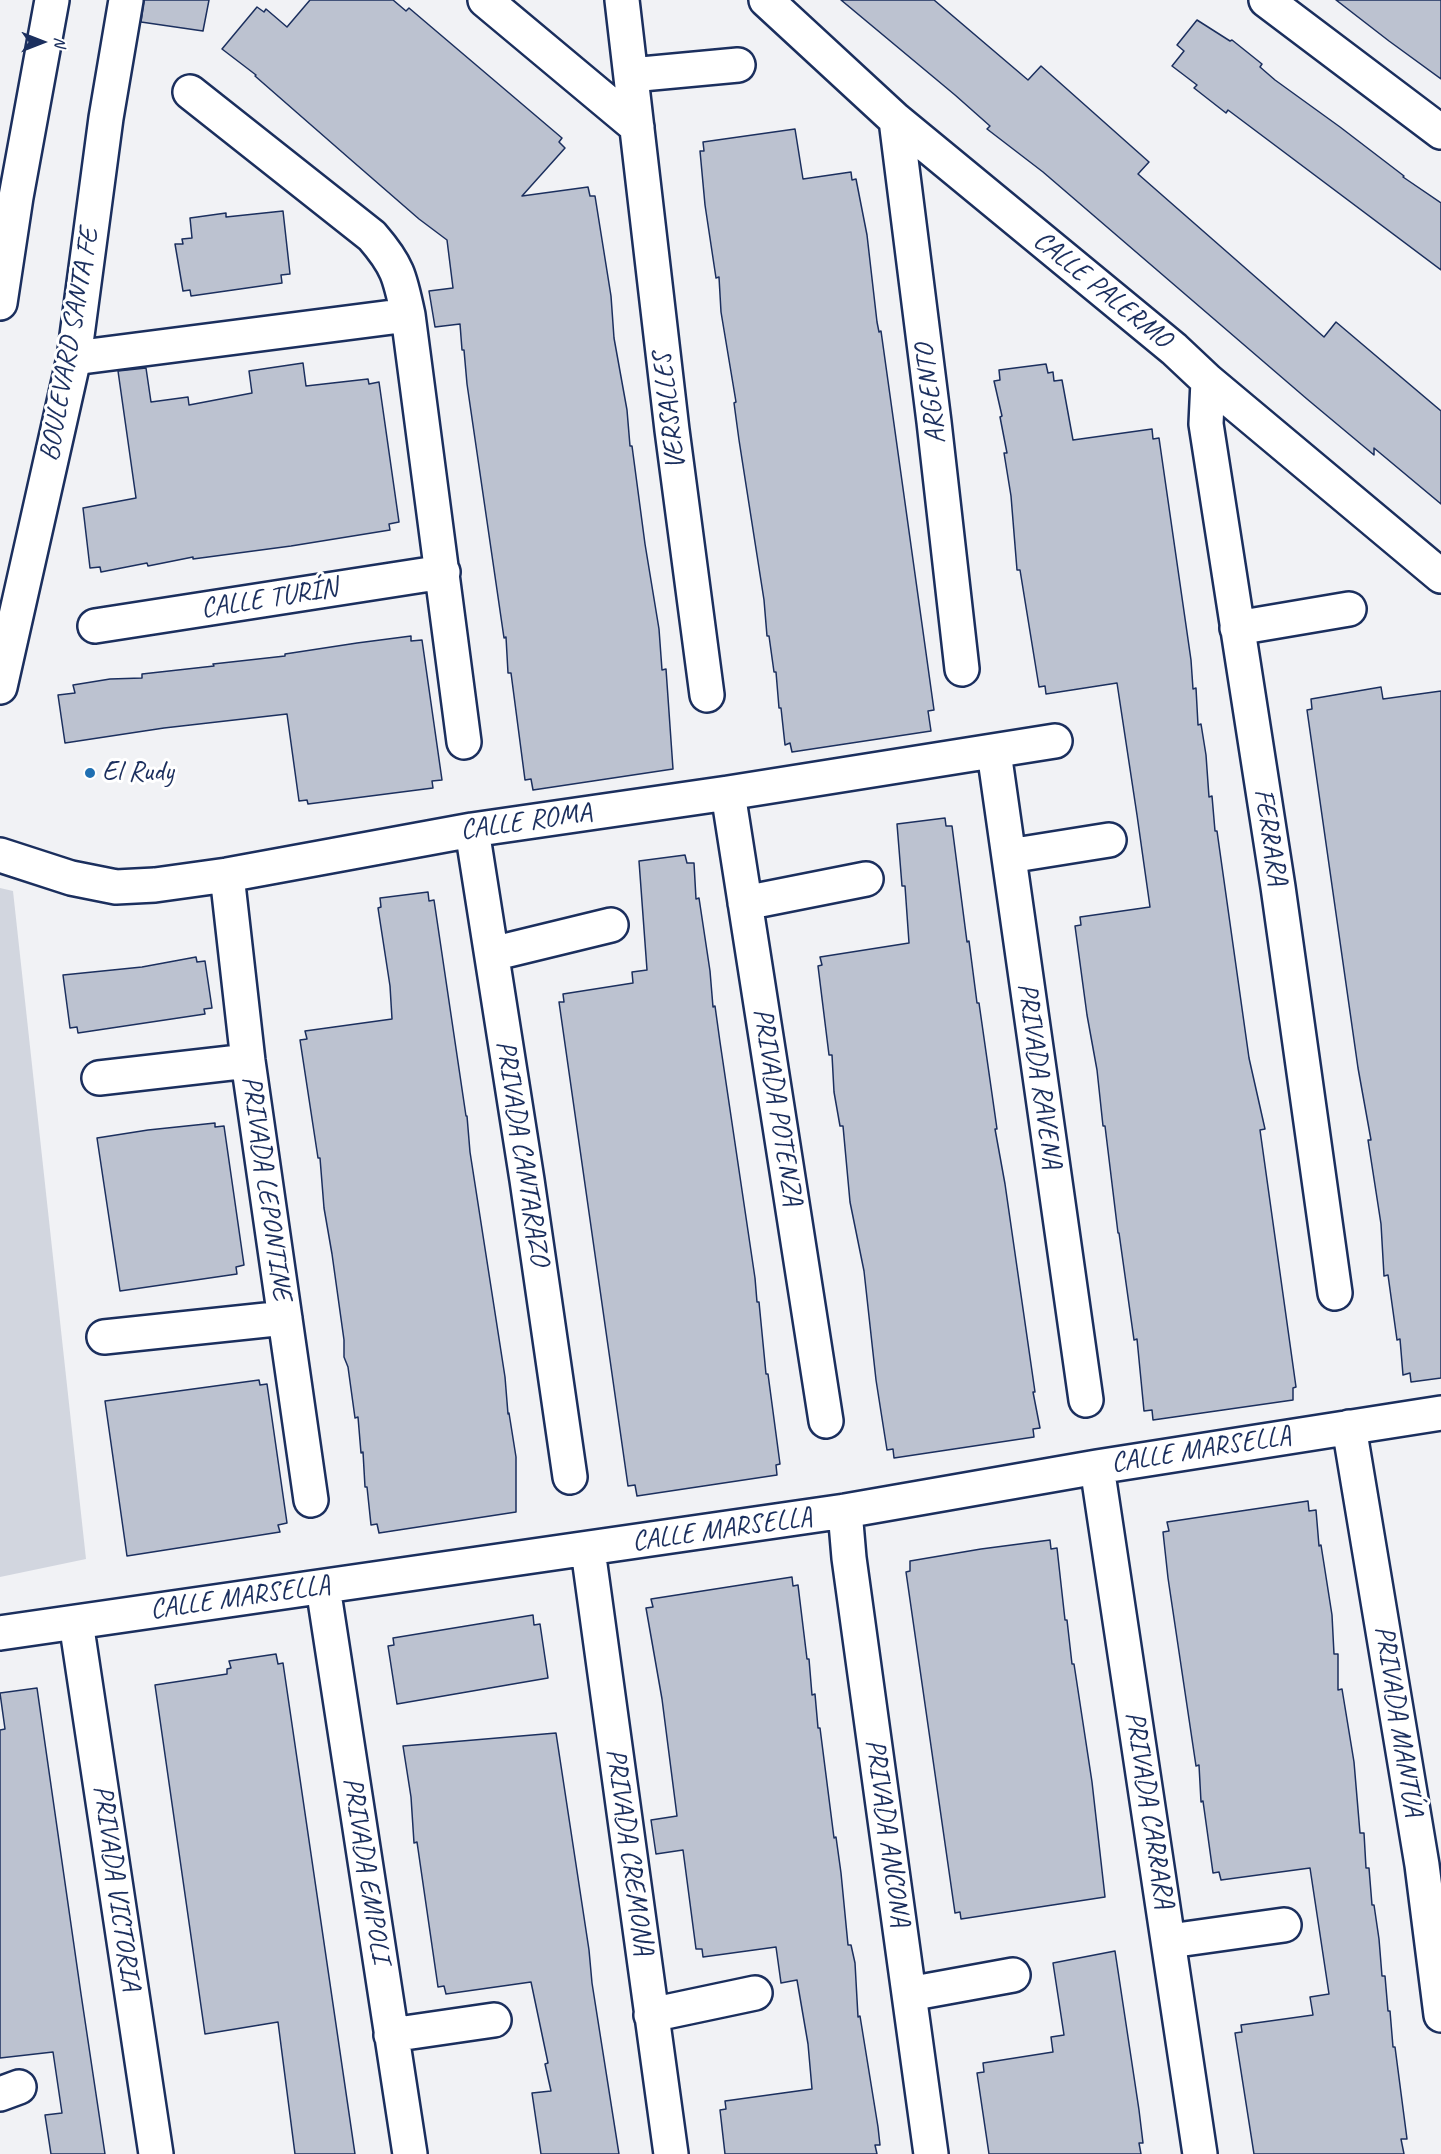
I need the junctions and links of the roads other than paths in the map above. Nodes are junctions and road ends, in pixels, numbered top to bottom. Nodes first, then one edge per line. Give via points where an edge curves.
1 (52, 0) edge
2 (126, 0) edge
3 (485, 0) edge
4 (622, 0) edge
5 (766, 0) edge
6 (1266, 0) edge
7 (738, 65) dead end
8 (631, 75) junction
9 (189, 92) dead end
10 (896, 120) junction
11 (637, 127) junction
12 (1441, 132) edge
13 (8, 196) edge
14 (0, 303) edge
15 (408, 315) junction
16 (74, 358) junction
17 (1208, 381) junction
18 (443, 572) junction
19 (1441, 576) edge
20 (1349, 609) dead end
21 (95, 626) dead end
22 (1237, 628) junction
23 (962, 669) dead end
24 (0, 687) edge
25 (707, 695) dead end
26 (1055, 741) dead end
27 (464, 742) dead end
28 (993, 752) junction
29 (728, 793) junction
30 (472, 830) junction
31 (1109, 840) dead end
32 (0, 855) edge
33 (1009, 856) junction
34 (227, 875) junction
35 (866, 879) dead end
36 (745, 903) junction
37 (611, 925) dead end
38 (492, 954) junction
39 (248, 1062) junction
40 (99, 1078) dead end
41 (1335, 1293) dead end
42 (285, 1318) junction
43 (104, 1337) dead end
44 (1086, 1400) dead end
45 (1441, 1413) edge
46 (826, 1421) dead end
47 (1348, 1427) junction
48 (1097, 1467) junction
49 (570, 1477) dead end
50 (311, 1500) dead end
51 (845, 1512) junction
52 (588, 1550) junction
53 (323, 1587) junction
54 (76, 1622) junction
55 (0, 1632) edge
56 (1434, 1903) edge
57 (1284, 1926) dead end
58 (1170, 1941) junction
59 (1013, 1975) dead end
60 (755, 1993) dead end
61 (909, 1994) junction
62 (651, 2015) junction
63 (1441, 2015) edge
64 (494, 2020) dead end
65 (392, 2035) junction
66 (156, 2154) edge
67 (410, 2154) edge
68 (671, 2154) edge
69 (931, 2154) edge
70 (1200, 2154) edge

1 - 13 street
2 - 16 street, BOULEVARD SANTA FE
3 - 11 street
4 - 8 street, VERSALLES
5 - 10 street, CALLE PALERMO
6 - 12 street
7 - 8 street
8 - 11 street, VERSALLES
9 - 15 street via 372,236 399,274
10 - 17 street, CALLE PALERMO
10 - 23 street, ARGENTO
11 - 25 street, VERSALLES
13 - 14 street
15 - 16 street
15 - 18 street
16 - 24 street, BOULEVARD SANTA FE
17 - 19 street, CALLE PALERMO
17 - 22 street, FERRARA via 1206,424
18 - 21 street, CALLE TURÍN
18 - 27 street
20 - 22 street
22 - 41 street, FERRARA
26 - 28 street, CALLE ROMA
28 - 29 street, CALLE ROMA
28 - 33 street, PRIVADA RAVENA
29 - 30 street, CALLE ROMA
29 - 36 street, PRIVADA POTENZA
30 - 34 street, CALLE ROMA
30 - 38 street, PRIVADA CANTARAZO
31 - 33 street
32 - 34 street, CALLE ROMA via 71,878 116,887
33 - 44 street, PRIVADA RAVENA
34 - 39 street, PRIVADA LEPONTINE
35 - 36 street
36 - 46 street, PRIVADA POTENZA
37 - 38 street
38 - 49 street, PRIVADA CANTARAZO
39 - 40 street
39 - 42 street, PRIVADA LEPONTINE
42 - 43 street
42 - 50 street, PRIVADA LEPONTINE
45 - 47 street, CALLE MARSELLA
47 - 48 street, CALLE MARSELLA
47 - 56 street, PRIVADA MANTÚA
48 - 51 street, CALLE MARSELLA
48 - 58 street, PRIVADA CARRARA
51 - 52 street, CALLE MARSELLA
51 - 61 street, PRIVADA ANCONA
52 - 53 street, CALLE MARSELLA
52 - 62 street, PRIVADA CREMONA
53 - 54 street, CALLE MARSELLA
53 - 65 street, PRIVADA EMPOLI
54 - 55 street, CALLE MARSELLA
54 - 66 street, PRIVADA VICTORIA
56 - 63 street, PRIVADA MANTÚA
57 - 58 street
58 - 70 street, PRIVADA CARRARA
59 - 61 street
60 - 62 street
61 - 69 street, PRIVADA ANCONA
62 - 68 street, PRIVADA CREMONA
64 - 65 street
65 - 67 street, PRIVADA EMPOLI

